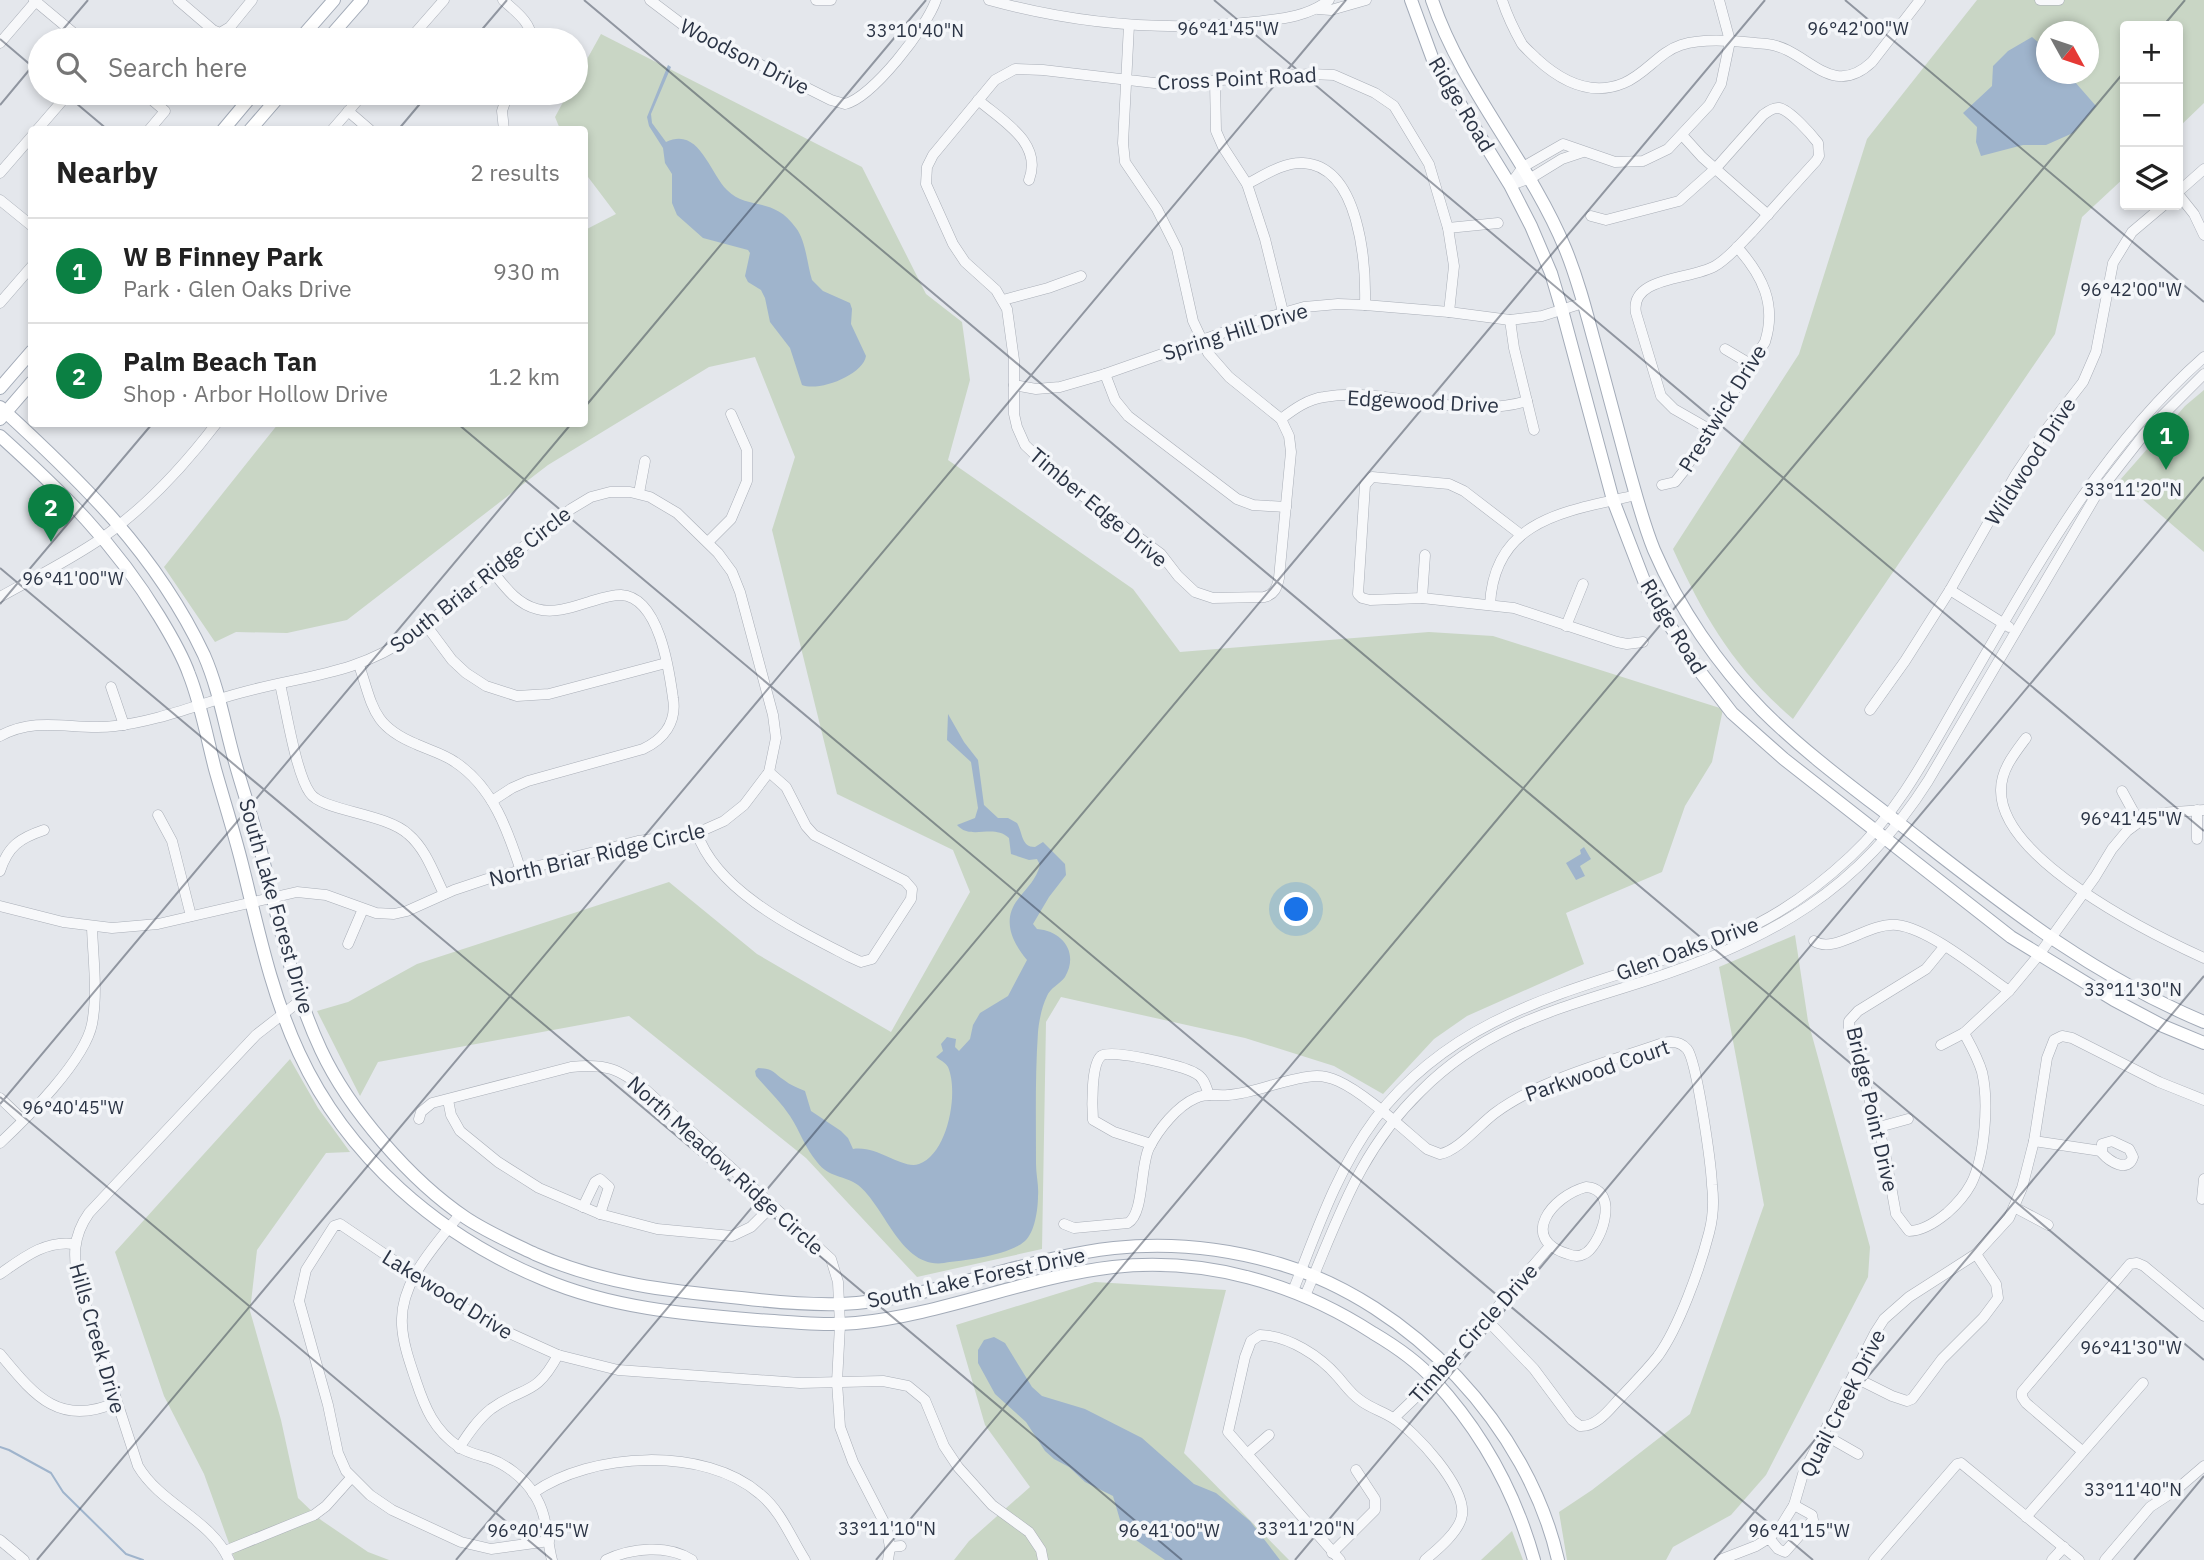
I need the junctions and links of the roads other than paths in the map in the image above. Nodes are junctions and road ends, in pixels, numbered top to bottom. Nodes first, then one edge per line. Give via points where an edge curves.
1 (178, 0) edge
2 (252, 0) edge
3 (334, 0) edge
4 (362, 0) edge
5 (444, 0) edge
6 (503, 0) edge
7 (650, 0) edge
8 (816, 0) edge
9 (831, 0) edge
10 (936, 0) edge
11 (989, 0) edge
12 (1329, 0) edge
13 (1366, 0) edge
14 (1411, 0) edge
15 (1432, 0) edge
16 (1502, 0) edge
17 (1719, 0) edge
18 (1920, 0) edge
19 (2040, 0) edge
20 (2059, 0) edge
21 (35, 1) edge
22 (1318, 9) junction
23 (1129, 26) junction
24 (68, 28) edge
25 (211, 28) edge
26 (228, 28) edge
27 (310, 28) edge
28 (338, 28) edge
29 (420, 28) edge
30 (530, 28) edge
31 (1730, 41) junction
32 (0, 43) edge
33 (1127, 81) junction
34 (1215, 81) junction
35 (978, 100) junction
36 (59, 105) edge
37 (158, 105) edge
38 (244, 105) edge
39 (272, 105) edge
40 (353, 105) edge
41 (504, 105) edge
42 (348, 111) junction
43 (40, 126) edge
44 (152, 126) edge
45 (226, 126) edge
46 (253, 126) edge
47 (335, 126) edge
48 (365, 126) edge
49 (504, 126) edge
50 (1683, 136) junction
51 (28, 141) edge
52 (1583, 152) junction
53 (1523, 167) junction
54 (1716, 168) junction
55 (2204, 169) edge
56 (0, 173) edge
57 (1531, 178) junction
58 (1029, 180) dead end
59 (1247, 184) junction
60 (1510, 185) junction
61 (2183, 188) edge
62 (0, 200) edge
63 (2183, 200) edge
64 (2158, 210) edge
65 (1768, 215) junction
66 (1591, 216) dead end
67 (28, 223) edge
68 (1497, 223) dead end
69 (1448, 228) junction
70 (2204, 235) edge
71 (1737, 247) junction
72 (28, 271) edge
73 (1081, 276) dead end
74 (1003, 300) junction
75 (0, 303) edge
76 (1584, 303) junction
77 (1365, 305) junction
78 (1562, 310) junction
79 (1283, 312) junction
80 (1449, 312) junction
81 (1510, 320) junction
82 (1201, 340) junction
83 (1726, 349) dead end
84 (28, 356) edge
85 (2204, 357) edge
86 (1752, 365) junction
87 (1105, 374) junction
88 (2204, 374) edge
89 (1014, 385) junction
90 (28, 386) edge
91 (0, 388) edge
92 (1527, 401) junction
93 (2, 413) edge
94 (731, 414) dead end
95 (1281, 419) junction
96 (213, 427) edge
97 (1709, 429) junction
98 (1534, 430) dead end
99 (0, 436) edge
100 (645, 461) dead end
101 (1662, 485) dead end
102 (639, 493) junction
103 (1636, 495) junction
104 (1613, 500) junction
105 (1286, 507) junction
106 (119, 524) junction
107 (1520, 534) junction
108 (104, 537) junction
109 (708, 542) junction
110 (1425, 555) dead end
111 (493, 572) junction
112 (1583, 584) dead end
113 (1950, 590) junction
114 (0, 597) edge
115 (1422, 598) junction
116 (1490, 605) junction
117 (2004, 624) junction
118 (426, 625) junction
119 (1566, 626) junction
120 (2016, 631) junction
121 (1643, 642) dead end
122 (666, 663) junction
123 (359, 665) junction
124 (280, 684) junction
125 (111, 687) dead end
126 (219, 699) junction
127 (199, 706) junction
128 (1870, 710) dead end
129 (124, 725) junction
130 (0, 736) edge
131 (2026, 738) dead end
132 (1798, 743) junction
133 (1784, 759) junction
134 (769, 772) junction
135 (2122, 791) dead end
136 (492, 801) junction
137 (2200, 810) edge
138 (1889, 814) junction
139 (158, 815) dead end
140 (2139, 822) junction
141 (1899, 823) junction
142 (44, 830) dead end
143 (696, 833) junction
144 (1880, 835) junction
145 (2197, 839) dead end
146 (0, 871) edge
147 (522, 872) junction
148 (2084, 892) junction
149 (444, 894) junction
150 (272, 896) junction
151 (250, 902) junction
152 (0, 905) edge
153 (363, 909) junction
154 (191, 916) junction
155 (92, 927) junction
156 (1725, 937) junction
157 (2049, 939) junction
158 (1814, 942) dead end
159 (348, 944) dead end
160 (1944, 947) junction
161 (1730, 948) junction
162 (2038, 956) junction
163 (2204, 958) edge
164 (2009, 991) junction
165 (301, 1000) junction
166 (283, 1012) junction
167 (2204, 1022) edge
168 (1964, 1033) junction
169 (2204, 1043) edge
170 (1941, 1045) dead end
171 (1209, 1095) junction
172 (0, 1098) edge
173 (448, 1100) junction
174 (2204, 1100) edge
175 (1382, 1111) junction
176 (419, 1119) dead end
177 (1908, 1119) dead end
178 (23, 1120) junction
179 (1394, 1120) junction
180 (1879, 1127) junction
181 (2034, 1141) junction
182 (0, 1143) edge
183 (1151, 1144) junction
184 (2101, 1151) dead end
185 (2204, 1180) edge
186 (2202, 1199) dead end
187 (772, 1206) junction
188 (583, 1207) junction
189 (2014, 1207) junction
190 (460, 1214) junction
191 (600, 1214) junction
192 (1064, 1224) dead end
193 (2048, 1225) dead end
194 (448, 1229) junction
195 (74, 1244) junction
196 (1550, 1246) junction
197 (1976, 1254) junction
198 (0, 1274) edge
199 (416, 1274) junction
200 (1307, 1274) junction
201 (1299, 1294) junction
202 (837, 1304) junction
203 (2204, 1316) edge
204 (1486, 1319) junction
205 (840, 1325) junction
206 (0, 1354) edge
207 (558, 1355) junction
208 (1446, 1366) junction
209 (1854, 1377) junction
210 (1434, 1380) junction
211 (837, 1382) junction
212 (2143, 1383) dead end
213 (117, 1402) junction
214 (1394, 1418) junction
215 (1823, 1434) junction
216 (1269, 1435) dead end
217 (460, 1448) junction
218 (2082, 1451) junction
219 (1247, 1454) junction
220 (1858, 1454) dead end
221 (2204, 1466) edge
222 (1356, 1470) dead end
223 (351, 1478) junction
224 (533, 1493) junction
225 (1794, 1505) junction
226 (2026, 1517) junction
227 (1769, 1538) junction
228 (0, 1540) edge
229 (549, 1541) junction
230 (2063, 1547) junction
231 (227, 1555) edge
232 (1336, 1557) edge
233 (24, 1560) edge
234 (552, 1560) edge
235 (606, 1560) edge
236 (692, 1560) edge
237 (805, 1560) edge
238 (888, 1560) edge
239 (1043, 1560) edge
240 (1425, 1560) edge
241 (1534, 1560) edge
242 (1558, 1560) edge
243 (1720, 1560) edge
244 (1874, 1560) edge
245 (2052, 1560) edge
246 (2079, 1560) edge
247 (2105, 1560) edge

1 - 25 street
2 - 26 street
3 - 27 main road
4 - 28 main road
5 - 29 street
6 - 30 street
7 - 10 street, Woodson Drive via 674,21 705,38 845,104 864,94 898,58 924,25
8 - 9 street
11 - 23 street via 1035,13
12 - 22 street
13 - 22 street
14 - 60 main road, Ridge Road via 1433,60
15 - 53 main road, Ridge Road via 1466,72
16 - 31 street via 1523,46 1549,71 1576,85 1616,86 1678,46
17 - 31 street
18 - 31 street via 1872,62 1843,77 1823,72 1777,45
19 - 20 street
21 - 24 street
21 - 32 street
22 - 23 street via 1225,25
23 - 33 street
31 - 50 street via 1717,94
33 - 34 street, Cross Point Road
33 - 35 street, Cross Point Road via 1015,69 995,80
33 - 82 street via 1125,162 1177,249
34 - 59 street via 1216,131
34 - 69 street, Cross Point Road via 1334,75 1384,98 1401,115 1429,164
35 - 58 street via 1025,140 1032,156
35 - 74 street, Cross Point Road via 930,161 925,177 958,253
36 - 43 street
37 - 44 street via 165,111
38 - 45 main road
39 - 46 main road
40 - 42 street
41 - 49 street
42 - 47 street
42 - 48 street
50 - 52 street via 1662,154 1643,161 1615,162
50 - 54 street
51 - 56 street
52 - 53 street via 1563,144
52 - 57 street
53 - 57 main road, Ridge Road
53 - 60 street
54 - 65 street
54 - 65 street via 1763,115 1779,108 1788,113 1815,139 1819,156
54 - 66 street via 1689,194 1668,205 1606,220
55 - 61 street
57 - 60 street
57 - 76 main road, Ridge Road via 1557,227
59 - 77 street via 1298,163 1321,169 1336,181 1351,204 1360,234
59 - 79 street
60 - 78 main road, Ridge Road via 1546,261
62 - 67 street
63 - 70 street
64 - 113 street, Wildwood Drive via 2132,232 2113,263 2091,368 2017,474
65 - 71 street
68 - 69 street
69 - 80 street, Cross Point Road via 1454,266
71 - 86 street, Prestwick Drive via 1756,270 1769,301 1767,334
71 - 97 street via 1717,265 1657,283 1641,291 1636,300 1657,388 1674,409
72 - 75 street
73 - 74 street
74 - 89 street, Timber Edge Drive
76 - 78 street, Spring Hill Drive
76 - 103 main road, Ridge Road
77 - 79 street, Spring Hill Drive via 1323,305
77 - 80 street, Spring Hill Drive
78 - 81 street, Spring Hill Drive
78 - 104 main road, Ridge Road
79 - 82 street, Spring Hill Drive
80 - 81 street, Spring Hill Drive
81 - 92 street, Edgewood Drive
82 - 87 street, Spring Hill Drive
82 - 95 street via 1220,370
83 - 86 street
84 - 91 main road
85 - 117 street, Glen Oaks Drive via 2172,385 2106,461 2066,518
86 - 97 street, Prestwick Drive
87 - 89 street, Spring Hill Drive via 1048,389
87 - 105 street via 1115,400 1128,416 1237,499
88 - 120 street, Glen Oaks Drive via 2109,478
89 - 105 street, Timber Edge Drive via 1017,428 1034,455 1153,547 1195,592 1213,598 1264,597 1274,592
90 - 93 main road
92 - 95 street, Edgewood Drive via 1490,408 1349,395 1315,399
92 - 98 street, Edgewood Drive
93 - 106 main road, South Lake Forest Drive via 65,466
94 - 109 street via 747,450 747,481 732,519
95 - 105 street via 1291,444
96 - 106 street via 168,481
97 - 101 street, Prestwick Drive via 1675,482
99 - 108 main road, South Lake Forest Drive
100 - 102 street
102 - 109 street, South Briar Ridge Circle via 677,513
102 - 111 street, South Briar Ridge Circle via 610,492 580,503
103 - 104 street
103 - 132 main road, Ridge Road via 1660,563 1707,643 1755,702
104 - 107 street via 1557,514
104 - 133 main road, Ridge Road via 1648,591 1695,665 1732,713
106 - 108 street
106 - 126 main road, South Lake Forest Drive via 177,606 205,659
107 - 115 street via 1450,484 1377,476 1366,481 1358,591 1362,598 1379,601
107 - 116 street via 1498,566
108 - 114 street
108 - 127 main road, South Lake Forest Drive via 167,629 187,668
109 - 134 street, North Briar Ridge Circle via 725,561 740,592 775,728
110 - 115 street
111 - 118 street, South Briar Ridge Circle
111 - 122 street via 516,598 540,610 627,596 653,619
112 - 119 street
113 - 117 street
113 - 128 street, Wildwood Drive
115 - 116 street
116 - 119 street via 1525,611
117 - 120 street
117 - 138 street, Glen Oaks Drive
118 - 122 street via 472,679 517,696 549,694
118 - 123 street, South Briar Ridge Circle via 396,647
119 - 121 street via 1627,644
120 - 141 street, Glen Oaks Drive
122 - 136 street via 674,713 669,727 654,743 528,781
123 - 124 street, South Briar Ridge Circle
123 - 136 street via 383,726 457,762
124 - 126 street, South Briar Ridge Circle
124 - 149 street via 300,771 310,794 407,832 422,849
125 - 129 street
126 - 127 street, South Briar Ridge Circle
126 - 150 main road, South Lake Forest Drive
127 - 129 street, South Briar Ridge Circle
127 - 151 main road, South Lake Forest Drive
129 - 130 street, South Briar Ridge Circle via 38,724
131 - 148 street via 2002,778 2004,811 2020,839
132 - 133 main road
132 - 138 main road, Ridge Road
133 - 144 main road, Ridge Road
134 - 143 street, North Briar Ridge Circle via 736,813
134 - 143 street via 786,787 814,835 905,881 912,889 911,899 872,959 861,962 850,957 751,898 713,864
135 - 140 street
136 - 147 street
137 - 140 street via 2160,813
137 - 145 street
138 - 141 main road, Ridge Road
138 - 144 street, Glen Oaks Drive
139 - 154 street via 172,841
140 - 148 street via 2112,849
141 - 144 street, Glen Oaks Drive
141 - 157 main road, Ridge Road
142 - 146 street via 14,844
143 - 147 street, North Briar Ridge Circle via 638,841
144 - 156 street, Glen Oaks Drive via 1795,901
144 - 161 street, Glen Oaks Drive via 1854,870 1808,907
144 - 162 main road, Ridge Road
147 - 149 street, North Briar Ridge Circle
148 - 157 street
148 - 163 street
149 - 153 street, North Briar Ridge Circle via 394,914
150 - 151 street, North Briar Ridge Circle
150 - 153 street, North Briar Ridge Circle via 316,893
150 - 165 main road, South Lake Forest Drive
151 - 154 street, North Briar Ridge Circle
151 - 166 main road, South Lake Forest Drive
152 - 155 street, North Briar Ridge Circle
153 - 159 street
154 - 155 street, North Briar Ridge Circle via 134,926
155 - 178 street via 94,1002 88,1038 75,1061
156 - 161 street
156 - 175 street, Glen Oaks Drive via 1504,1015 1437,1057
157 - 162 street
157 - 167 main road, Ridge Road via 2144,994
158 - 160 street via 1833,945 1872,927 1893,925 1912,929
160 - 164 street
160 - 180 street, Bridge Point Drive via 1926,969 1849,1021
161 - 179 street, Glen Oaks Drive via 1495,1035 1439,1074
162 - 164 street
162 - 169 main road, Ridge Road via 2163,1026
164 - 168 street
165 - 166 street, Hills Creek Drive
165 - 190 main road, South Lake Forest Drive via 329,1066 371,1128
166 - 194 main road, South Lake Forest Drive via 310,1075 354,1139 409,1197
166 - 195 street, Hills Creek Drive via 89,1213
168 - 170 street
168 - 180 street, Bridge Point Drive via 1979,1062 1984,1089 1978,1164 1966,1192 1949,1211 1920,1230 1909,1231 1896,1214
171 - 175 street, Parkwood Court via 1244,1093 1317,1076 1339,1081
171 - 183 street, Parkwood Court via 1186,1104
171 - 183 street via 1202,1077 1191,1070 1119,1054 1102,1055 1095,1068 1093,1120
172 - 178 street
173 - 176 street, North Meadow Ridge Circle via 426,1107
173 - 187 street, North Meadow Ridge Circle via 571,1067 609,1067 646,1090
173 - 188 street via 454,1122 472,1142 517,1176
174 - 181 street, Quail Creek Drive via 2062,1036 2049,1049
175 - 179 street, Parkwood Court
175 - 200 street, Glen Oaks Drive via 1343,1171
177 - 180 street
178 - 182 street
179 - 200 street, Glen Oaks Drive via 1359,1170
179 - 204 street, Parkwood Court via 1427,1149 1447,1153 1507,1104 1543,1086 1663,1043 1676,1041 1689,1050 1712,1184 1711,1223 1677,1321 1657,1357 1604,1415 1584,1427 1572,1420 1534,1369
181 - 184 street
181 - 189 street, Quail Creek Drive
183 - 192 street, Parkwood Court via 1142,1166 1133,1220 1074,1228
185 - 186 street
187 - 191 street via 751,1227 732,1236 657,1229
187 - 202 street, North Meadow Ridge Circle via 831,1259 838,1282
188 - 191 street
188 - 191 street via 600,1179 609,1187
189 - 193 street
189 - 197 street, Quail Creek Drive
190 - 194 street
190 - 202 main road, South Lake Forest Drive via 536,1254 617,1283 787,1303
194 - 199 street
194 - 205 main road, South Lake Forest Drive via 512,1266 593,1297 671,1312
195 - 198 street via 43,1247
195 - 213 street, Hills Creek Drive via 79,1285
196 - 196 street, Timber Circle Drive via 1574,1255 1588,1251 1605,1218 1607,1203 1601,1194 1591,1188 1578,1189 1552,1208 1543,1227
196 - 204 street, Timber Circle Drive
197 - 209 street, Quail Creek Drive via 1895,1307 1875,1332
197 - 209 street via 1996,1284 1998,1298 1918,1392 1901,1400
199 - 207 street, Lakewood Drive via 485,1322
199 - 217 street via 405,1297 402,1332 431,1420
199 - 223 street, Lakewood Drive via 340,1224 331,1229 302,1280 300,1310 338,1453
200 - 201 street, Glen Oaks Drive
200 - 202 main road, South Lake Forest Drive via 1210,1249 1138,1246 1076,1253 912,1293
200 - 208 main road, South Lake Forest Drive via 1397,1324
201 - 205 main road, South Lake Forest Drive via 1210,1269 1130,1266 1082,1272 888,1319
201 - 210 main road, South Lake Forest Drive via 1340,1312 1389,1343
202 - 205 street, North Meadow Ridge Circle
203 - 218 street via 2144,1266 2130,1264 2022,1392 2026,1403
204 - 208 street, Timber Circle Drive
205 - 211 street, North Meadow Ridge Circle
206 - 213 street via 32,1392 55,1408 86,1411
207 - 211 street, Lakewood Drive via 618,1370
207 - 217 street via 541,1382 492,1408
208 - 210 street, Timber Circle Drive
208 - 242 main road, South Lake Forest Drive via 1489,1413 1511,1446 1540,1503
209 - 215 street, Quail Creek Drive
210 - 214 street, Timber Circle Drive
210 - 241 main road, South Lake Forest Drive via 1497,1465
211 - 238 street, North Meadow Ridge Circle via 844,1439 895,1547
211 - 239 street, Lakewood Drive via 883,1381 921,1394 958,1467 992,1505 1029,1532
212 - 218 street
213 - 231 street, Hills Creek Drive via 141,1471 211,1534
214 - 219 street via 1359,1400 1307,1351 1260,1335 1251,1341 1245,1357 1227,1428
214 - 240 street via 1432,1454 1462,1506 1459,1524
215 - 220 street
215 - 225 street, Quail Creek Drive
216 - 219 street
217 - 224 street via 506,1467
218 - 226 street
219 - 232 street
221 - 247 street via 2150,1507
222 - 232 street via 1375,1499 1375,1510
223 - 229 street, Lakewood Drive via 391,1510 478,1548
223 - 231 street via 314,1515
224 - 229 street via 545,1515
224 - 237 street via 594,1465 652,1461 697,1465 730,1475 761,1494
225 - 227 street, Quail Creek Drive
225 - 227 street via 1812,1515 1801,1536 1785,1552
226 - 230 street
226 - 244 street via 1957,1464
227 - 243 street, Quail Creek Drive
228 - 233 street
229 - 234 street
230 - 245 street
230 - 246 street
235 - 236 street via 640,1549 676,1553

